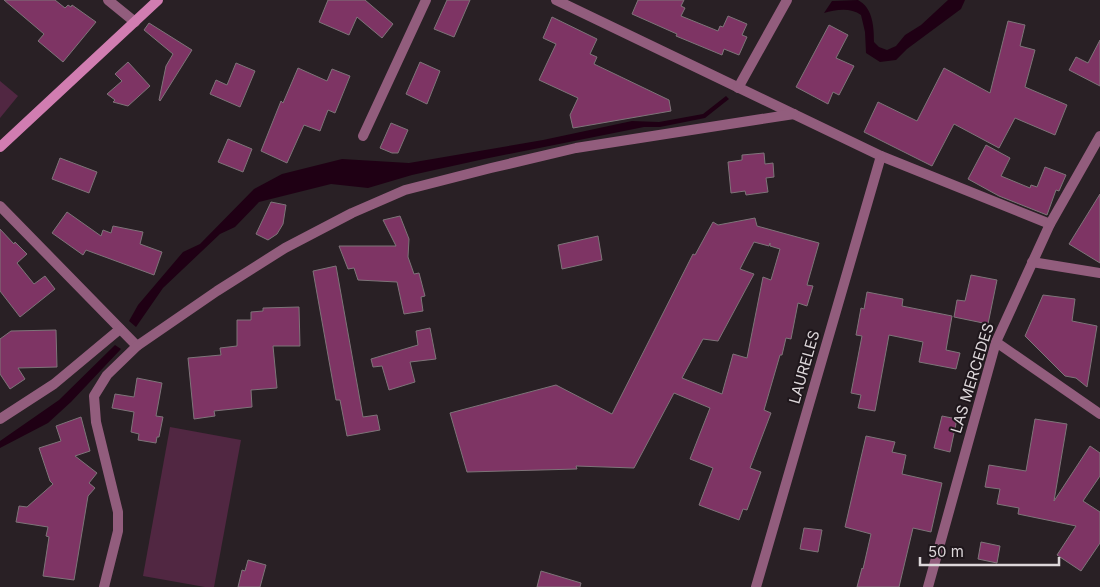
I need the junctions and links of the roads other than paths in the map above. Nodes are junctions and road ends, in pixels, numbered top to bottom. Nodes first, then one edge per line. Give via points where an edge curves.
1 (108, 0) edge
2 (158, 0) edge
3 (426, 0) edge
4 (556, 0) edge
5 (788, 0) edge
6 (135, 22) junction
7 (738, 88) junction
8 (794, 114) junction
9 (363, 136) dead end
10 (1100, 136) edge
11 (0, 146) edge
12 (881, 156) junction
13 (0, 206) edge
14 (1050, 224) junction
15 (1032, 262) junction
16 (1100, 273) edge
17 (120, 329) junction
18 (996, 342) junction
19 (137, 346) junction
20 (1100, 414) edge
21 (0, 419) edge
22 (104, 587) edge
23 (756, 587) edge
24 (928, 587) edge

1 - 6 street
2 - 6 main road
3 - 9 street
4 - 7 street
5 - 7 street
6 - 11 main road
7 - 8 street
8 - 12 street
8 - 19 street via 576,148 405,190 352,213 286,248
10 - 14 street, LAS MERCEDES
12 - 14 street
12 - 23 street, LAURELES
13 - 17 street
14 - 15 street, LAS MERCEDES
15 - 16 street
15 - 18 street, LAS MERCEDES
17 - 19 street
17 - 21 street via 54,384
18 - 20 street
18 - 24 street, LAS MERCEDES
19 - 22 street via 107,375 94,396 96,422 118,512 118,531

